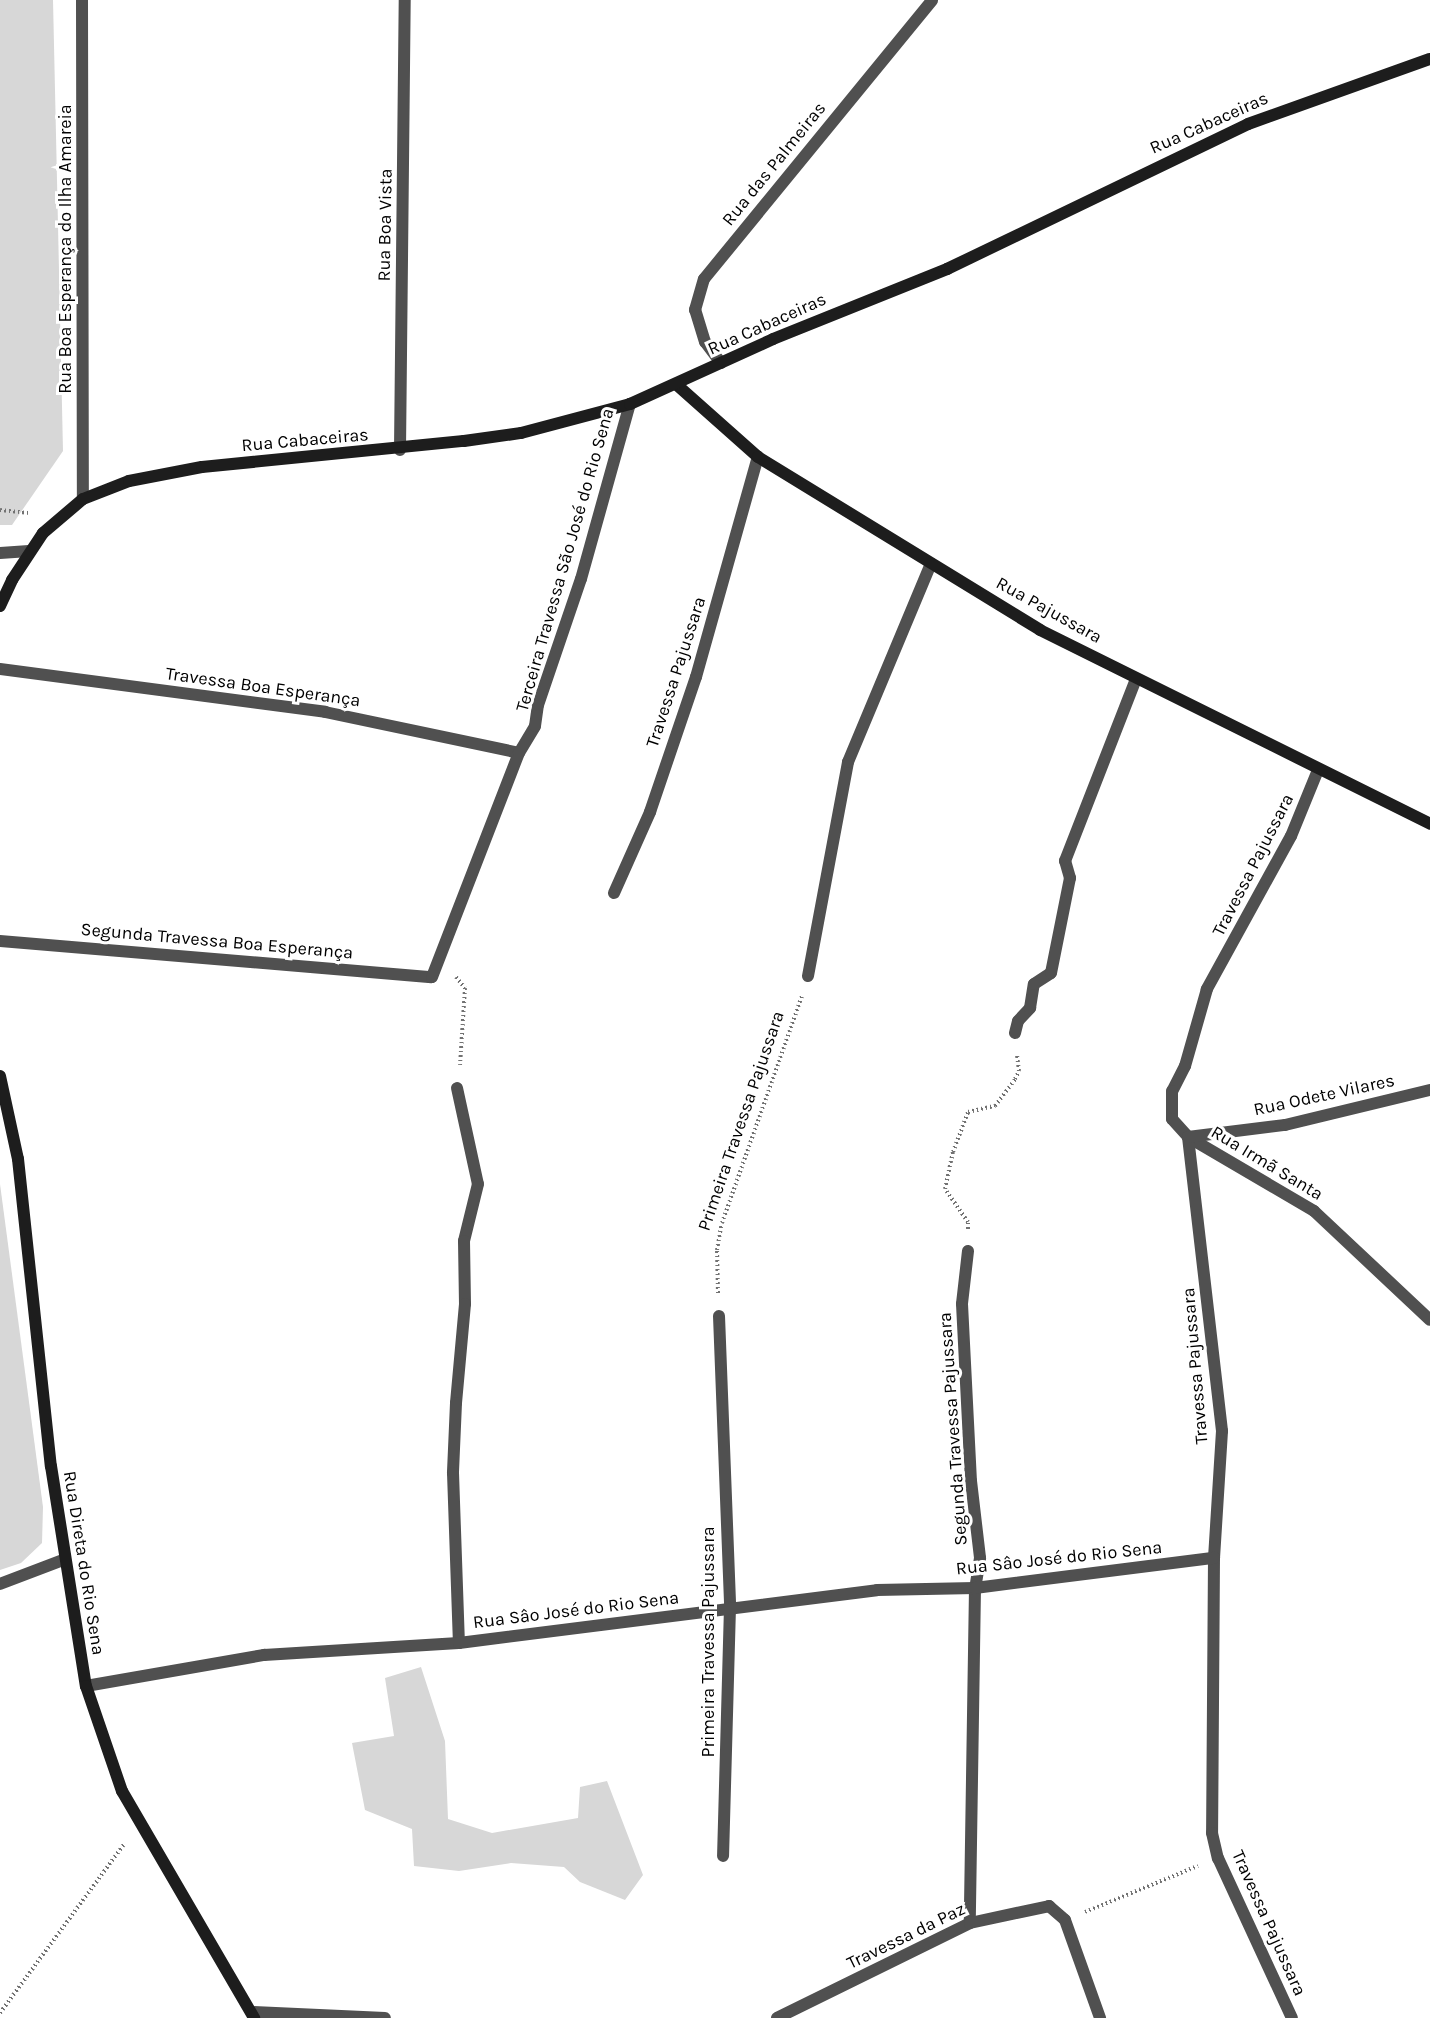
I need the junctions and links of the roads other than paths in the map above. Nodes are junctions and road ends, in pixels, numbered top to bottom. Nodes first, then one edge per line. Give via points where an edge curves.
1 (82, 0) edge
2 (405, 0) edge
3 (932, 0) edge
4 (1430, 59) edge
5 (721, 363) junction
6 (677, 385) junction
7 (630, 404) junction
8 (400, 450) junction
9 (758, 457) junction
10 (83, 499) junction
11 (29, 551) junction
12 (0, 553) edge
13 (931, 564) junction
14 (0, 606) edge
15 (0, 669) edge
16 (1136, 679) junction
17 (519, 753) junction
18 (1318, 770) junction
19 (1430, 824) edge
20 (614, 893) dead end
21 (0, 941) edge
22 (808, 976) road end
23 (432, 977) joint
24 (1015, 1033) road end
25 (0, 1076) edge
26 (457, 1088) road end
27 (1430, 1090) edge
28 (1188, 1137) junction
29 (968, 1251) road end
30 (719, 1316) road end
31 (1430, 1320) edge
32 (1214, 1558) junction
33 (63, 1560) junction
34 (0, 1584) edge
35 (975, 1588) junction
36 (730, 1607) junction
37 (459, 1643) junction
38 (86, 1686) junction
39 (723, 1856) dead end
40 (970, 1923) junction
41 (253, 2015) edge
42 (386, 2018) edge
43 (777, 2018) edge
44 (1100, 2018) edge
45 (1292, 2018) edge

1 - 10 street, Rua Boa Esperança do Ilha Amareia
2 - 8 street, Rua Boa Vista
3 - 5 street, Rua das Palmeiras via 704,279 695,310 705,342
4 - 5 main road, Rua Cabaceiras via 1248,124 947,269
5 - 6 main road, Rua Cabaceiras
6 - 7 main road, Rua Cabaceiras
6 - 9 main road, Rua Pajussara
7 - 8 main road, Rua Cabaceiras via 521,433
7 - 17 street, Terceira Travessa São José do Rio Sena via 581,579 538,705 535,726
8 - 10 main road, Rua Cabaceiras via 202,467 129,482
9 - 13 main road, Rua Pajussara
9 - 20 street, Travessa Pajussara via 696,677 650,812
10 - 11 main road via 60,515
11 - 12 street
11 - 14 main road
13 - 16 main road, Rua Pajussara via 1040,630
13 - 22 street via 848,762
15 - 17 street, Travessa Boa Esperança via 325,712
16 - 18 main road, Rua Pajussara
16 - 24 street via 1065,861 1070,878 1051,973 1034,984 1030,1008 1018,1021
17 - 23 street, Terceira Travessa São José do Rio Sena
18 - 19 main road, Rua Pajussara
18 - 28 street, Travessa Pajussara via 1291,836 1207,989 1185,1066 1172,1091 1172,1119
21 - 23 street, Segunda Travessa Boa Esperança
25 - 33 main road, Rua Direta do Rio Sena via 28,1236
26 - 37 street via 478,1184 464,1241 465,1304 453,1473
27 - 28 street, Rua Odete Vilares via 1286,1125
28 - 31 street, Rua Irmã Santa via 1314,1211
28 - 32 street, Travessa Pajussara via 1222,1419
29 - 35 street, Segunda Travessa Pajussara via 962,1304 971,1481 980,1558
30 - 36 street, Primeira Travessa Pajussara
32 - 35 street, Rua Sâo José do Rio Sena
32 - 45 street, Travessa Pajussara via 1210,1809 1218,1858
33 - 34 street
33 - 38 main road, Rua Direta do Rio Sena
35 - 36 street, Rua Sâo José do Rio Sena via 877,1590
35 - 40 street, Segunda Travessa Pajussara
36 - 37 street, Rua Sâo José do Rio Sena
36 - 39 street, Primeira Travessa Pajussara
37 - 38 street, Rua Sâo José do Rio Sena via 264,1655
38 - 41 main road, Rua Direta do Rio Sena via 107,1754 139,1823
40 - 43 street, Travessa da Paz
40 - 44 street, Travessa da Paz via 1016,1910 1049,1906 1065,1920
41 - 42 street

